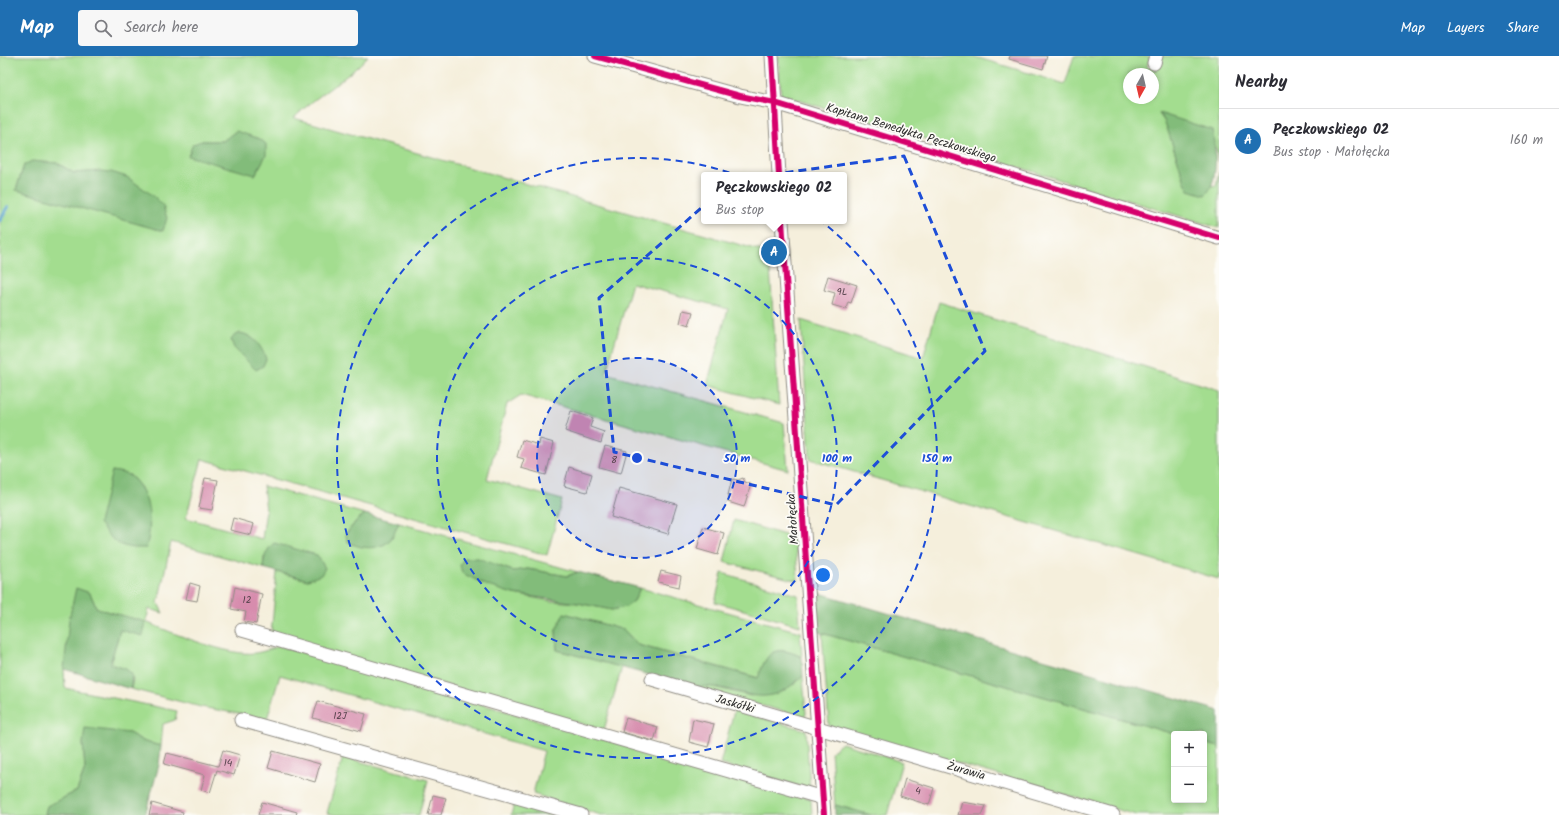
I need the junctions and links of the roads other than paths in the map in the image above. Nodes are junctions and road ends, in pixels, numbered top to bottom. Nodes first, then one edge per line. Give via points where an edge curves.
1 (596, 56) edge
2 (772, 56) edge
3 (775, 103) junction
4 (779, 172) edge
5 (782, 224) edge
6 (1219, 238) edge
7 (242, 630) dead end
8 (652, 679) dead end
9 (240, 720) dead end
10 (819, 728) junction
11 (823, 798) junction
12 (580, 815) edge
13 (824, 815) edge
14 (1113, 815) edge

1 - 3 street, Kapitana Benedykta Pęczkowskiego
2 - 3 street
3 - 4 street
3 - 6 street, Kapitana Benedykta Pęczkowskiego
5 - 10 street, Małołęcka
7 - 11 street
8 - 10 street, Jaskółki
9 - 12 street
10 - 11 street, Małołęcka
10 - 14 street, Żurawia
11 - 13 street, Małołęcka

